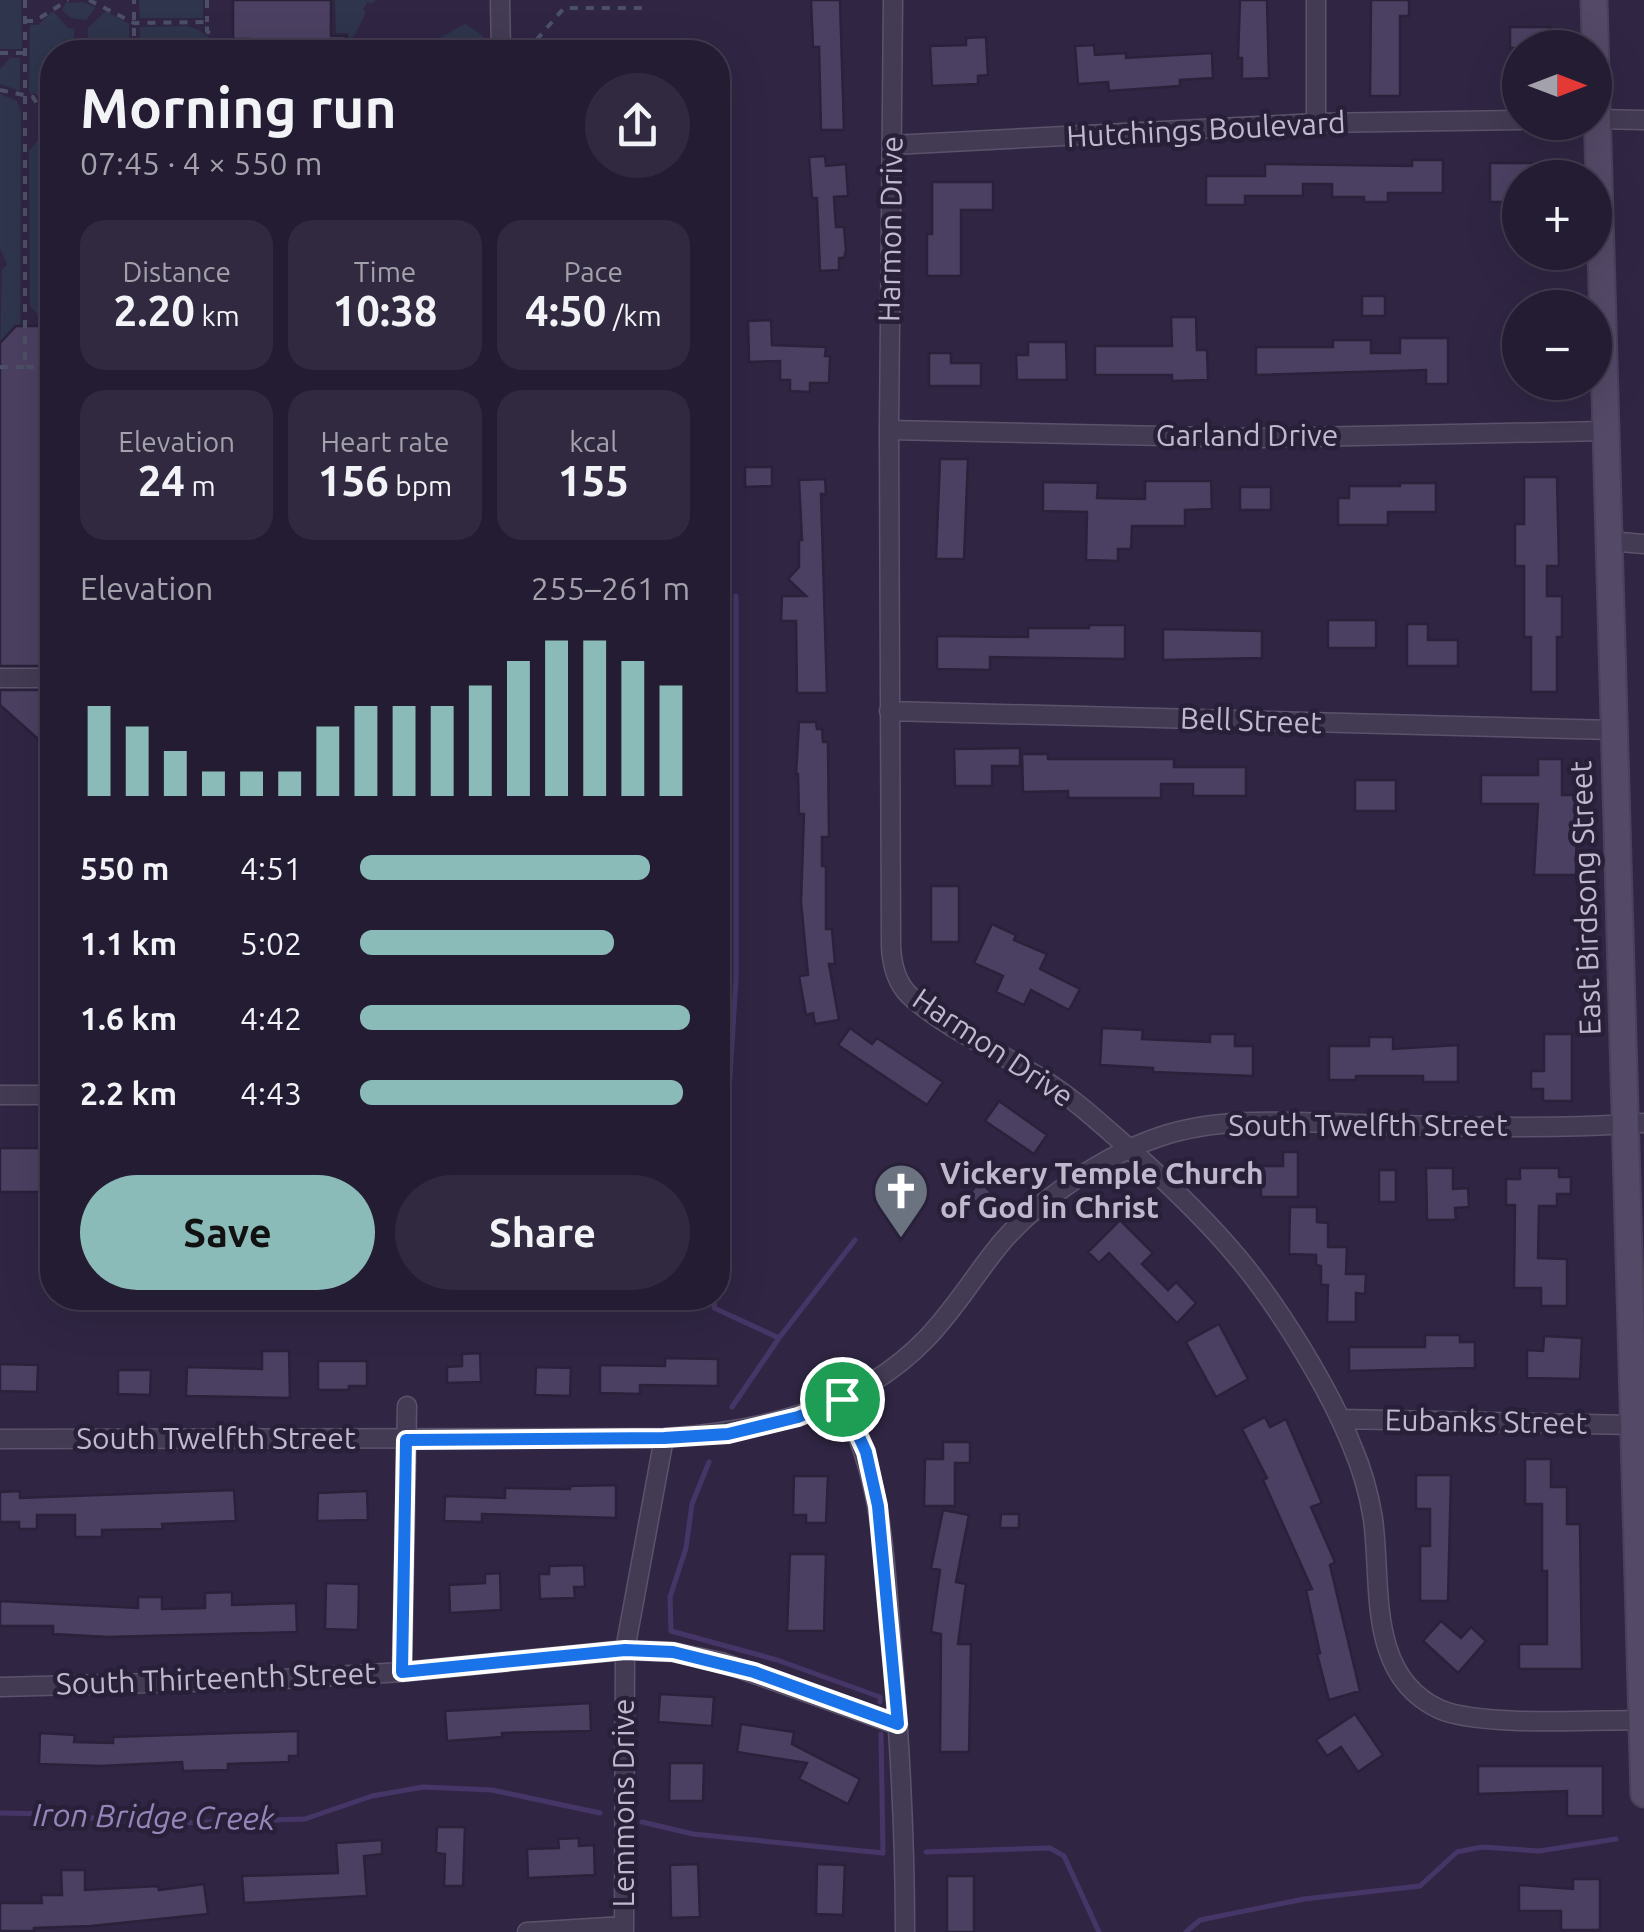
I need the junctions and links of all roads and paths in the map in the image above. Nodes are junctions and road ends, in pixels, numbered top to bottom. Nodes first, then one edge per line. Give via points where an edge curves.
1 (25, 0) edge
2 (68, 0) edge
3 (89, 0) edge
4 (134, 0) edge
5 (207, 0) edge
6 (500, 0) edge
7 (893, 0) edge
8 (1316, 0) edge
9 (1594, 0) edge
10 (648, 8) dead end
11 (25, 22) junction
12 (207, 22) junction
13 (134, 23) junction
14 (1595, 30) edge
15 (134, 40) edge
16 (216, 40) edge
17 (501, 40) edge
18 (536, 40) edge
19 (25, 53) junction
20 (1, 54) edge
21 (0, 90) edge
22 (25, 96) junction
23 (40, 109) edge
24 (1612, 119) edge
25 (1502, 120) edge
26 (1644, 120) edge
27 (1316, 123) junction
28 (1597, 140) edge
29 (893, 145) junction
30 (40, 366) edge
31 (0, 367) edge
32 (24, 367) junction
33 (888, 430) junction
34 (1606, 431) junction
35 (1609, 541) junction
36 (1644, 544) edge
37 (0, 678) edge
38 (40, 678) edge
39 (890, 711) junction
40 (1613, 730) junction
41 (0, 1095) edge
42 (40, 1095) edge
43 (1634, 1124) edge
44 (1130, 1150) junction
45 (842, 1399) junction
46 (407, 1406) dead end
47 (1340, 1419) junction
48 (1632, 1425) junction
49 (664, 1438) junction
50 (0, 1439) edge
51 (406, 1440) junction
52 (625, 1650) junction
53 (402, 1672) junction
54 (0, 1687) edge
55 (1642, 1720) edge
56 (898, 1724) junction
57 (1644, 1794) edge
58 (624, 1929) edge
59 (528, 1932) edge
60 (905, 1932) edge

1 - 11 path
2 - 11 path
3 - 13 path
4 - 13 path
5 - 12 path
6 - 17 street
7 - 29 street, Harmon Drive
8 - 27 street
9 - 14 street, East Birdsong Street
10 - 18 path via 564,8
11 - 19 path
12 - 13 path
12 - 16 path
13 - 15 path
19 - 20 path
19 - 22 path
21 - 22 path
22 - 23 path
22 - 32 path
24 - 26 street
25 - 27 street, Hutchings Boulevard
27 - 29 street, Hutchings Boulevard
28 - 34 street, East Birdsong Street
29 - 33 street, Harmon Drive
30 - 32 path
31 - 32 path
33 - 34 street, Garland Drive via 1255,438
33 - 39 street, Harmon Drive
34 - 35 street, East Birdsong Street
35 - 36 street
35 - 40 street, East Birdsong Street
37 - 38 street
39 - 40 street, Bell Street
39 - 44 street, Harmon Drive via 891,947 902,987 1079,1104
40 - 43 street, East Birdsong Street
41 - 42 street
43 - 44 street, South Twelfth Street via 1254,1121 1194,1128
43 - 48 street, East Birdsong Street
44 - 45 street, South Twelfth Street via 1069,1184 1028,1217 926,1340
44 - 47 street, Harmon Drive via 1238,1258
45 - 49 street, South Twelfth Street via 766,1426
45 - 56 street via 866,1452 878,1506
46 - 51 street
47 - 48 street, Eubanks Street
47 - 55 street, Harmon Drive via 1372,1516 1384,1640 1420,1698 1466,1717
48 - 55 street, East Birdsong Street
49 - 51 street, South Twelfth Street
49 - 52 street, Lemmons Drive
50 - 51 street, South Twelfth Street
51 - 53 street
52 - 53 street, South Thirteenth Street
52 - 56 street, South Thirteenth Street via 673,1652 738,1667
52 - 58 street, Lemmons Drive
53 - 54 street, South Thirteenth Street
55 - 57 street, East Birdsong Street
56 - 60 street
58 - 59 street

